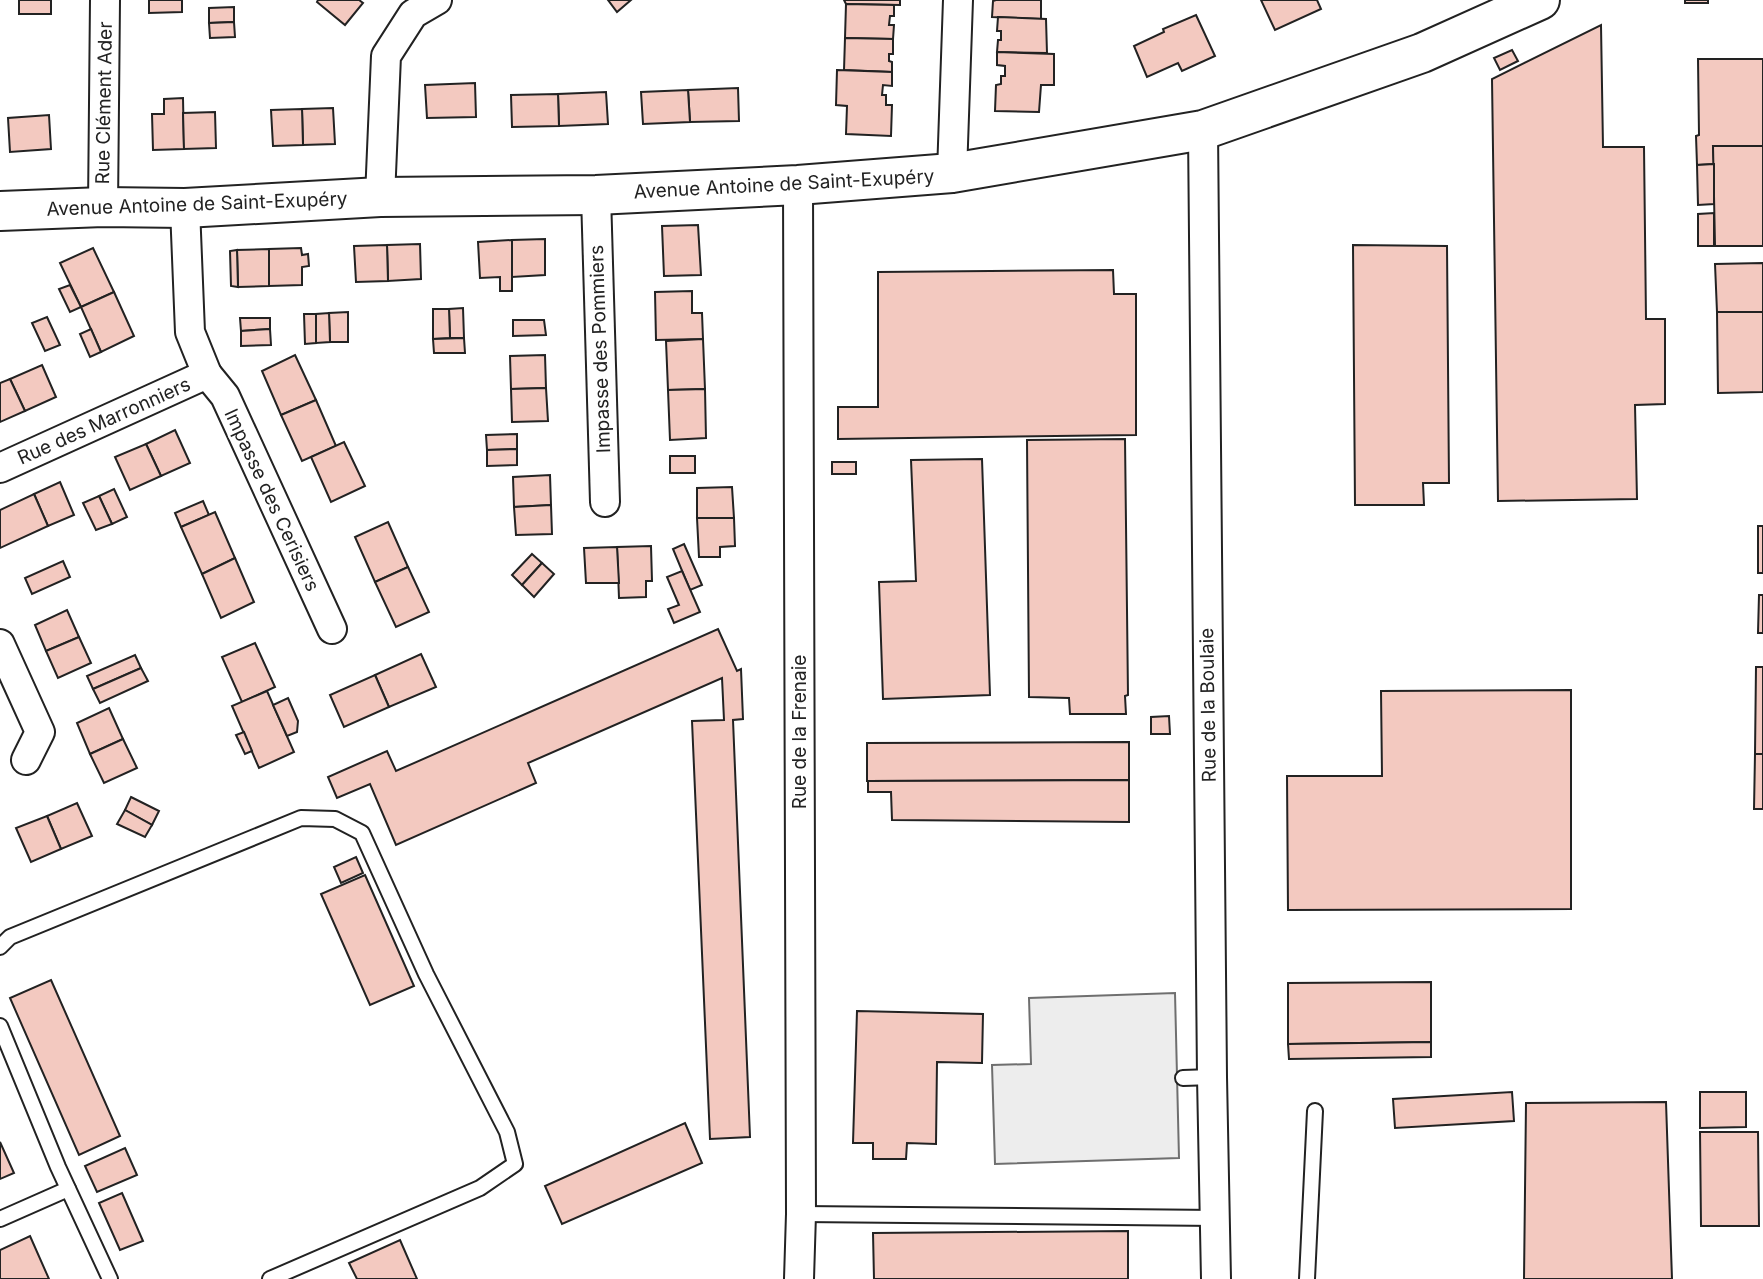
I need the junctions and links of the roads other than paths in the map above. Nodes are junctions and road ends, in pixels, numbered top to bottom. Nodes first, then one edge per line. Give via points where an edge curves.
1 (105, 0) edge
2 (438, 0) edge
3 (958, 0) edge
4 (1540, 0) edge
5 (1203, 130) junction
6 (952, 173) junction
7 (798, 185) junction
8 (596, 195) junction
9 (380, 197) junction
10 (103, 207) junction
11 (184, 208) junction
12 (0, 211) edge
13 (207, 374) junction
14 (0, 468) edge
15 (605, 502) dead end
16 (332, 629) dead end
17 (0, 644) edge
18 (26, 760) dead end
19 (0, 947) edge
20 (0, 1026) edge
21 (1212, 1077) junction
22 (1183, 1078) dead end
23 (1315, 1111) dead end
24 (68, 1189) junction
25 (801, 1214) junction
26 (1217, 1218) junction
27 (0, 1219) edge
28 (291, 1275) edge
29 (110, 1279) edge
30 (270, 1279) edge
31 (799, 1279) edge
32 (1216, 1279) edge
33 (1307, 1279) edge

1 - 10 street, Rue Clément Ader
2 - 9 street via 412,14 386,56
3 - 6 street
4 - 5 street, Avenue Antoine de Saint-Exupéry via 1422,53
5 - 6 street, Avenue Antoine de Saint-Exupéry
5 - 21 street, Rue de la Boulaie
6 - 7 street, Avenue Antoine de Saint-Exupéry
7 - 8 street, Avenue Antoine de Saint-Exupéry
7 - 25 street, Rue de la Frenaie
8 - 9 street, Avenue Antoine de Saint-Exupéry
8 - 15 street, Impasse des Pommiers
9 - 11 street, Avenue Antoine de Saint-Exupéry
10 - 11 street, Avenue Antoine de Saint-Exupéry
10 - 12 street, Avenue Antoine de Saint-Exupéry
11 - 13 street, Rue des Marronniers via 190,332
13 - 14 street, Rue des Marronniers
13 - 16 street, Impasse des Cerisiers via 225,396
17 - 18 street via 40,732
19 - 28 lane via 10,937 300,818 335,819 362,834 426,974 507,1132 515,1164 480,1188
20 - 24 lane
21 - 22 lane
21 - 26 street, Rue de la Boulaie
23 - 33 lane
24 - 27 lane
24 - 29 lane
25 - 26 lane
25 - 31 street, Rue de la Frenaie
26 - 32 street, Rue de la Boulaie
28 - 30 lane

